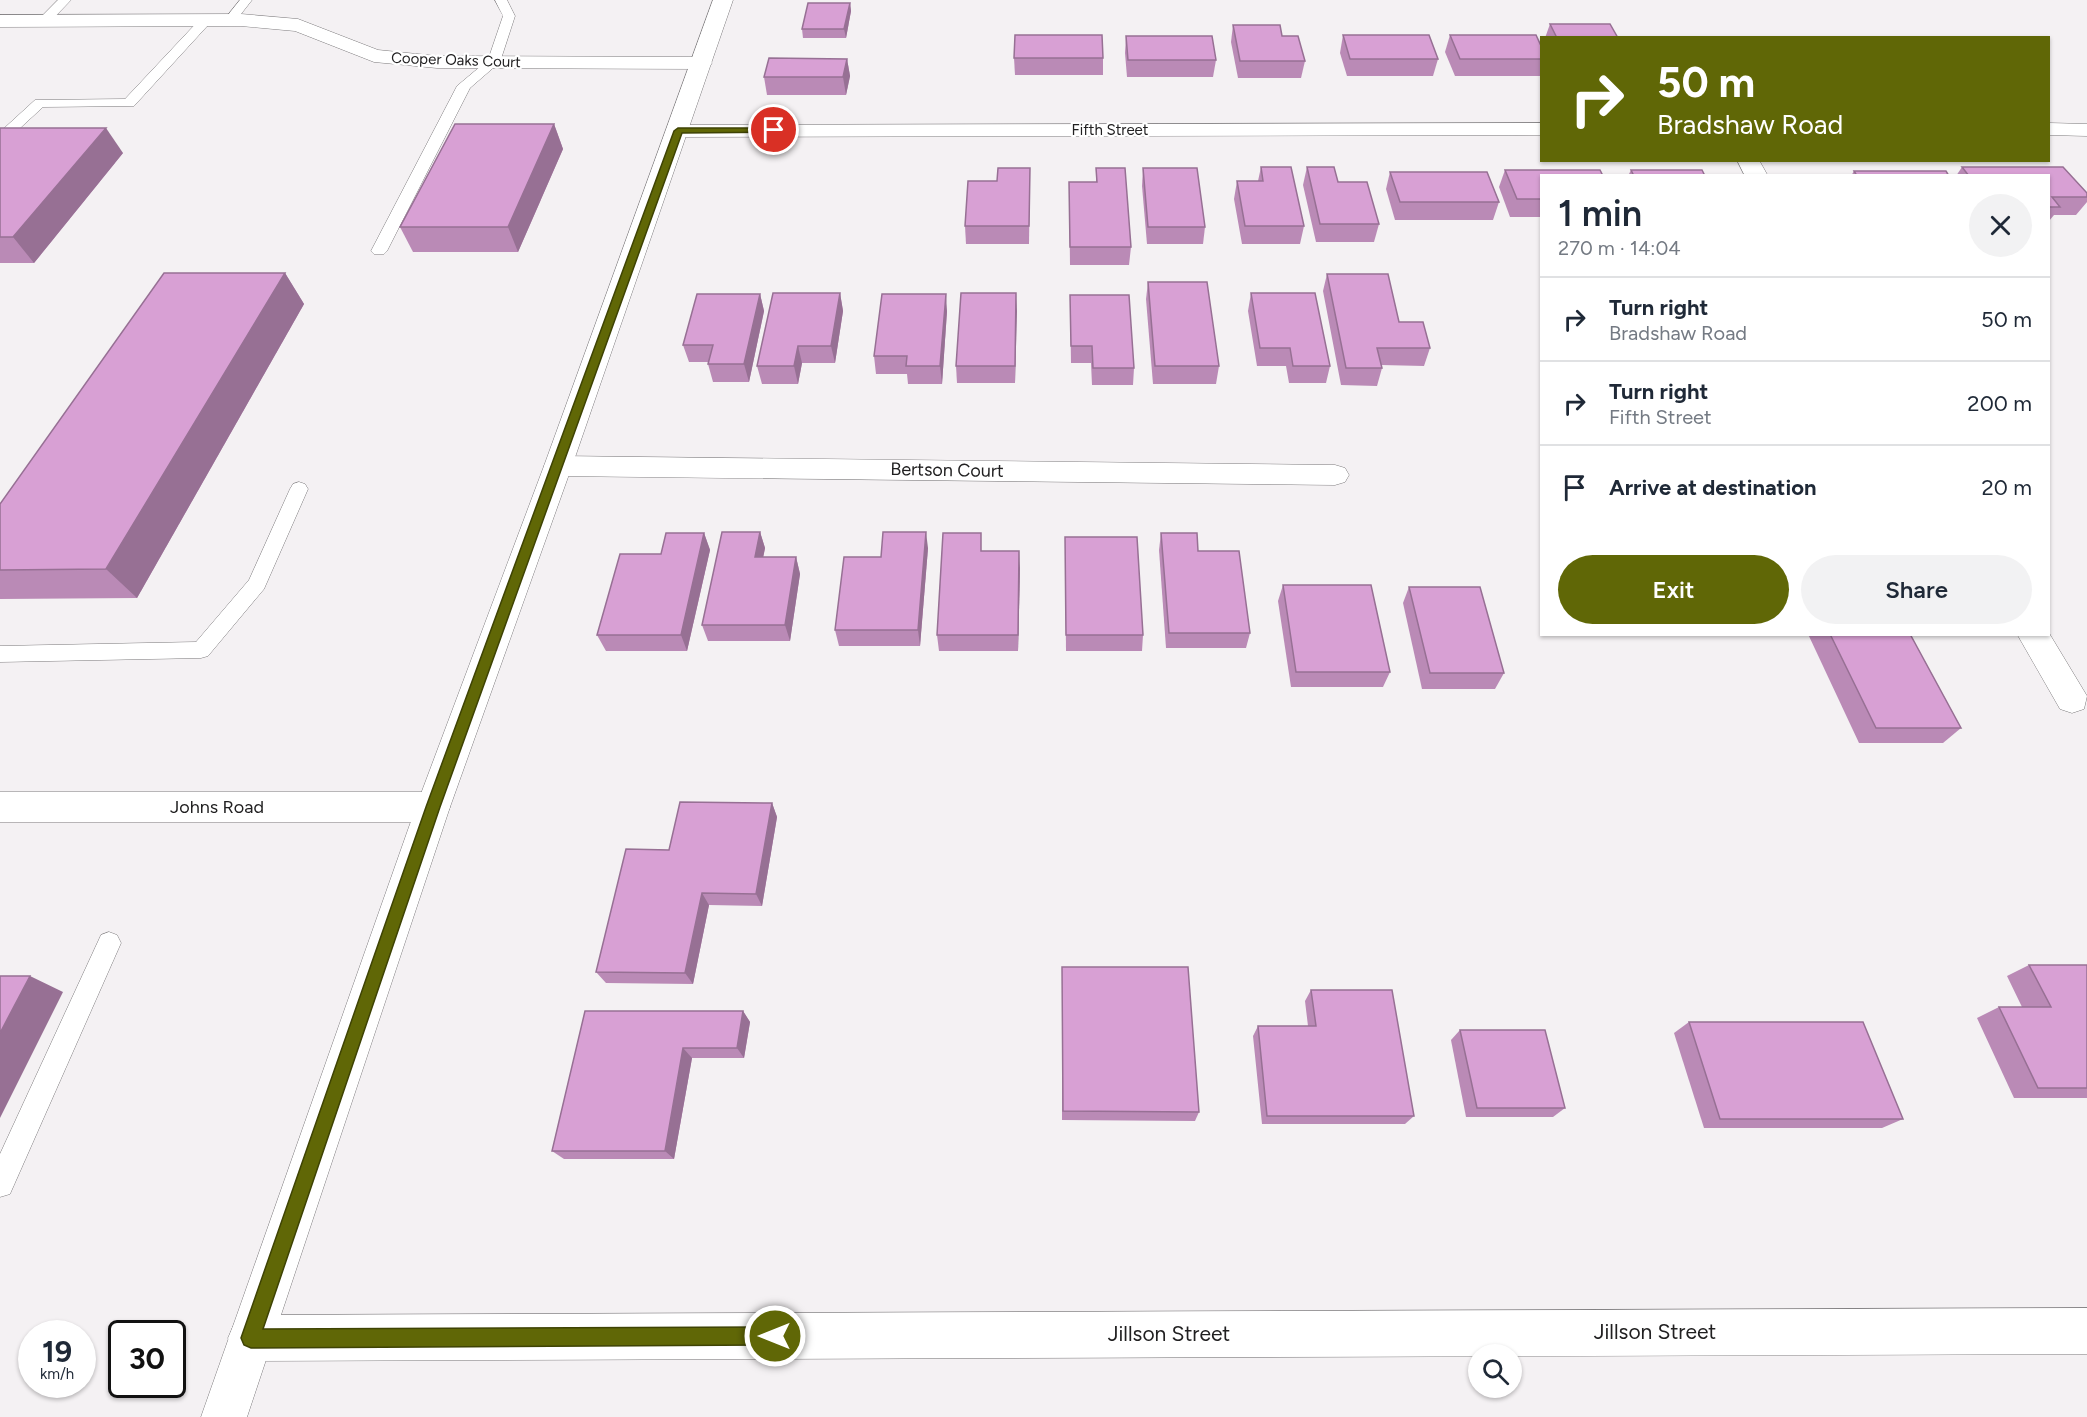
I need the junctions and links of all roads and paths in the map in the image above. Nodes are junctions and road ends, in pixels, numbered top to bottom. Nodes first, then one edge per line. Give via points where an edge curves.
1 (65, 0) edge
2 (246, 0) edge
3 (501, 0) edge
4 (723, 0) edge
5 (206, 20) junction
6 (230, 20) junction
7 (0, 21) edge
8 (44, 21) junction
9 (494, 62) junction
10 (702, 63) junction
11 (1540, 129) edge
12 (2050, 129) edge
13 (2087, 130) edge
14 (678, 131) junction
15 (0, 139) edge
16 (379, 251) dead end
17 (558, 466) junction
18 (1335, 475) dead end
19 (299, 489) dead end
20 (2034, 636) edge
21 (0, 654) edge
22 (2072, 699) dead end
23 (0, 807) edge
24 (433, 807) junction
25 (109, 943) dead end
26 (0, 1184) edge
27 (2087, 1330) edge
28 (251, 1338) junction
29 (224, 1417) edge

1 - 8 lane
2 - 6 lane
3 - 9 lane via 509,16
4 - 10 street
5 - 6 street, Cooper Oaks Court
5 - 8 street, Cooper Oaks Court
5 - 15 lane via 129,103 40,103
6 - 9 street, Cooper Oaks Court via 298,25 374,57
7 - 8 street, Cooper Oaks Court
9 - 10 street, Cooper Oaks Court
9 - 16 lane via 464,86
10 - 14 street
11 - 14 street, Fifth Street
12 - 13 street
14 - 17 street
17 - 18 street, Bertson Court
17 - 24 street
19 - 21 lane via 257,584 201,650
20 - 22 street
23 - 24 street, Johns Road
24 - 28 street
25 - 26 lane
27 - 28 street, Jillson Street
28 - 29 street

